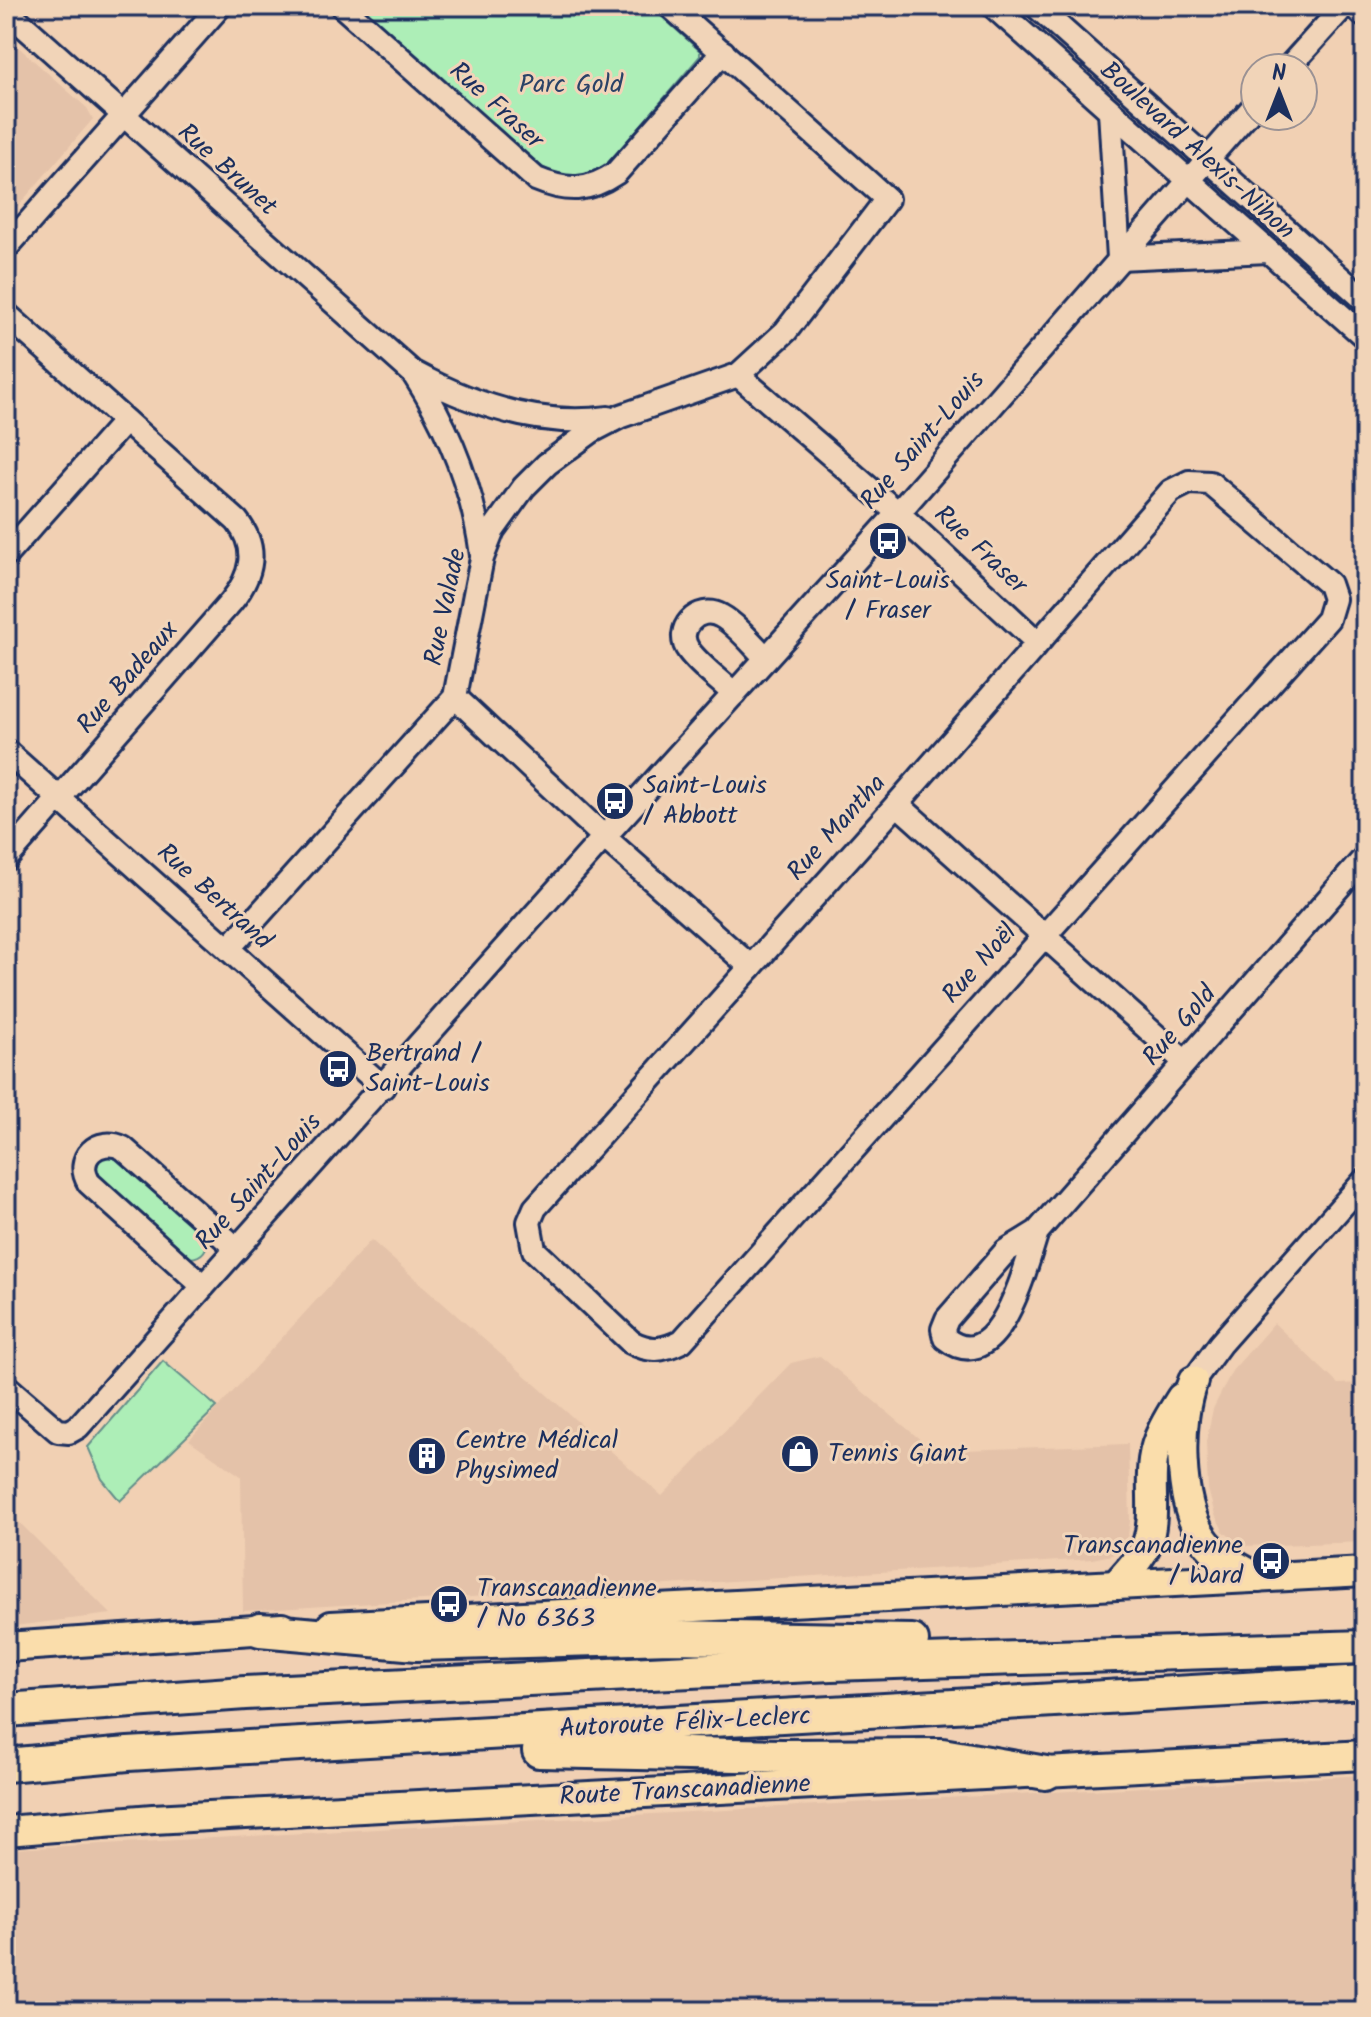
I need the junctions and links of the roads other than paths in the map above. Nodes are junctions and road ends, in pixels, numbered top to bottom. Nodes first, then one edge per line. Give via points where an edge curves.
1 (220, 6) edge
2 (342, 6) edge
3 (670, 6) edge
4 (993, 6) edge
5 (1036, 6) edge
6 (1344, 6) edge
7 (1353, 6) edge
8 (6, 10) edge
9 (1365, 16) edge
10 (723, 52) junction
11 (1302, 52) edge
12 (1110, 111) junction
13 (124, 117) junction
14 (1239, 123) edge
15 (1208, 158) junction
16 (1189, 180) junction
17 (6, 248) edge
18 (1268, 251) junction
19 (1119, 258) junction
20 (1365, 300) edge
21 (6, 314) edge
22 (1365, 337) edge
23 (412, 372) junction
24 (738, 375) junction
25 (621, 416) junction
26 (125, 421) junction
27 (1210, 483) joint
28 (898, 513) junction
29 (6, 555) edge
30 (482, 558) junction
31 (1037, 642) junction
32 (766, 658) junction
33 (734, 694) junction
34 (455, 697) junction
35 (6, 751) edge
36 (59, 798) junction
37 (897, 804) junction
38 (604, 837) junction
39 (1365, 857) edge
40 (6, 859) edge
41 (1044, 936) junction
42 (229, 948) junction
43 (751, 967) junction
44 (1185, 1062) junction
45 (383, 1087) junction
46 (1365, 1180) edge
47 (1037, 1232) junction
48 (530, 1237) joint
49 (237, 1249) junction
50 (203, 1286) junction
51 (1193, 1381) junction
52 (6, 1386) edge
53 (1365, 1572) edge
54 (1258, 1578) junction
55 (1116, 1585) junction
56 (260, 1630) junction
57 (6, 1647) edge
58 (1365, 1647) edge
59 (1090, 1655) junction
60 (1365, 1682) edge
61 (6, 1710) edge
62 (298, 1745) junction
63 (1365, 1755) edge
64 (6, 1765) edge
65 (1046, 1773) junction
66 (6, 1831) edge

1 - 13 street
2 - 10 street, Rue Fraser via 536,179 555,187 598,185 616,173
3 - 10 street
4 - 12 street, Boulevard Alexis-Nihon
5 - 15 street, Boulevard Alexis-Nihon
6 - 11 street
7 - 9 street
8 - 13 street, Rue Brunet
10 - 24 street, Rue Valade via 887,199 786,331
12 - 16 street, Boulevard Alexis-Nihon
12 - 19 street
13 - 17 street
13 - 23 street, Rue Brunet
14 - 15 street, Rue Saint-Louis
15 - 16 street, Rue Saint-Louis
15 - 20 street, Boulevard Alexis-Nihon
16 - 18 street, Boulevard Alexis-Nihon
16 - 19 street, Rue Saint-Louis
18 - 19 street
18 - 22 street, Boulevard Alexis-Nihon
19 - 28 street, Rue Saint-Louis
21 - 26 street
23 - 25 street, Rue Brunet via 444,389 521,415 557,421
23 - 30 street, Rue Brunet via 461,465
24 - 25 street, Rue Valade
24 - 28 street, Rue Fraser
25 - 30 street, Rue Valade via 575,443 524,487 493,530
26 - 29 street
26 - 36 street, Rue Badeaux via 245,530 251,564 242,589
27 - 31 street, Rue Mantha via 1189,482 1171,491
27 - 41 street, Rue Noël via 1329,584 1334,599 1328,619
28 - 31 street, Rue Fraser
28 - 32 street, Rue Saint-Louis
30 - 34 street, Rue Valade
31 - 37 street, Rue Mantha
32 - 33 street, Rue Saint-Louis
32 - 33 street via 722,616 698,613 687,623 684,641 689,651
33 - 38 street, Rue Saint-Louis
34 - 38 street
34 - 42 street, Rue Valade
35 - 36 street, Rue Bertrand
36 - 40 street, Rue Badeaux
36 - 42 street, Rue Bertrand
37 - 41 street
37 - 43 street, Rue Mantha
38 - 43 street
38 - 45 street, Rue Saint-Louis
39 - 44 street, Rue Gold
41 - 44 street
41 - 48 street, Rue Noël via 682,1341 664,1350 631,1342 534,1250
42 - 45 street, Rue Bertrand
43 - 48 street, Rue Mantha via 535,1208
44 - 47 street, Rue Gold
45 - 49 street, Rue Saint-Louis
46 - 51 street
47 - 47 street, Rue Gold via 1006,1251 947,1319 945,1338 970,1349 990,1337 1011,1309
49 - 50 street, Rue Saint-Louis
49 - 50 street via 123,1148 108,1144 90,1152 83,1171 89,1183
50 - 52 street, Rue Saint-Louis via 69,1432 50,1426
51 - 54 main road via 1184,1406 1182,1440 1191,1513 1208,1546
51 - 55 main road via 1156,1445 1147,1543
53 - 54 main road
54 - 55 main road
55 - 56 main road
56 - 57 main road
56 - 59 highway via 417,1644 671,1637 963,1641
58 - 59 highway, Autoroute Félix-Leclerc
59 - 61 highway, Autoroute Félix-Leclerc via 275,1691
60 - 62 highway, Autoroute Félix-Leclerc
62 - 64 highway, Autoroute Félix-Leclerc
62 - 65 highway via 942,1755
63 - 65 main road, Route Transcanadienne
65 - 66 main road, Route Transcanadienne

